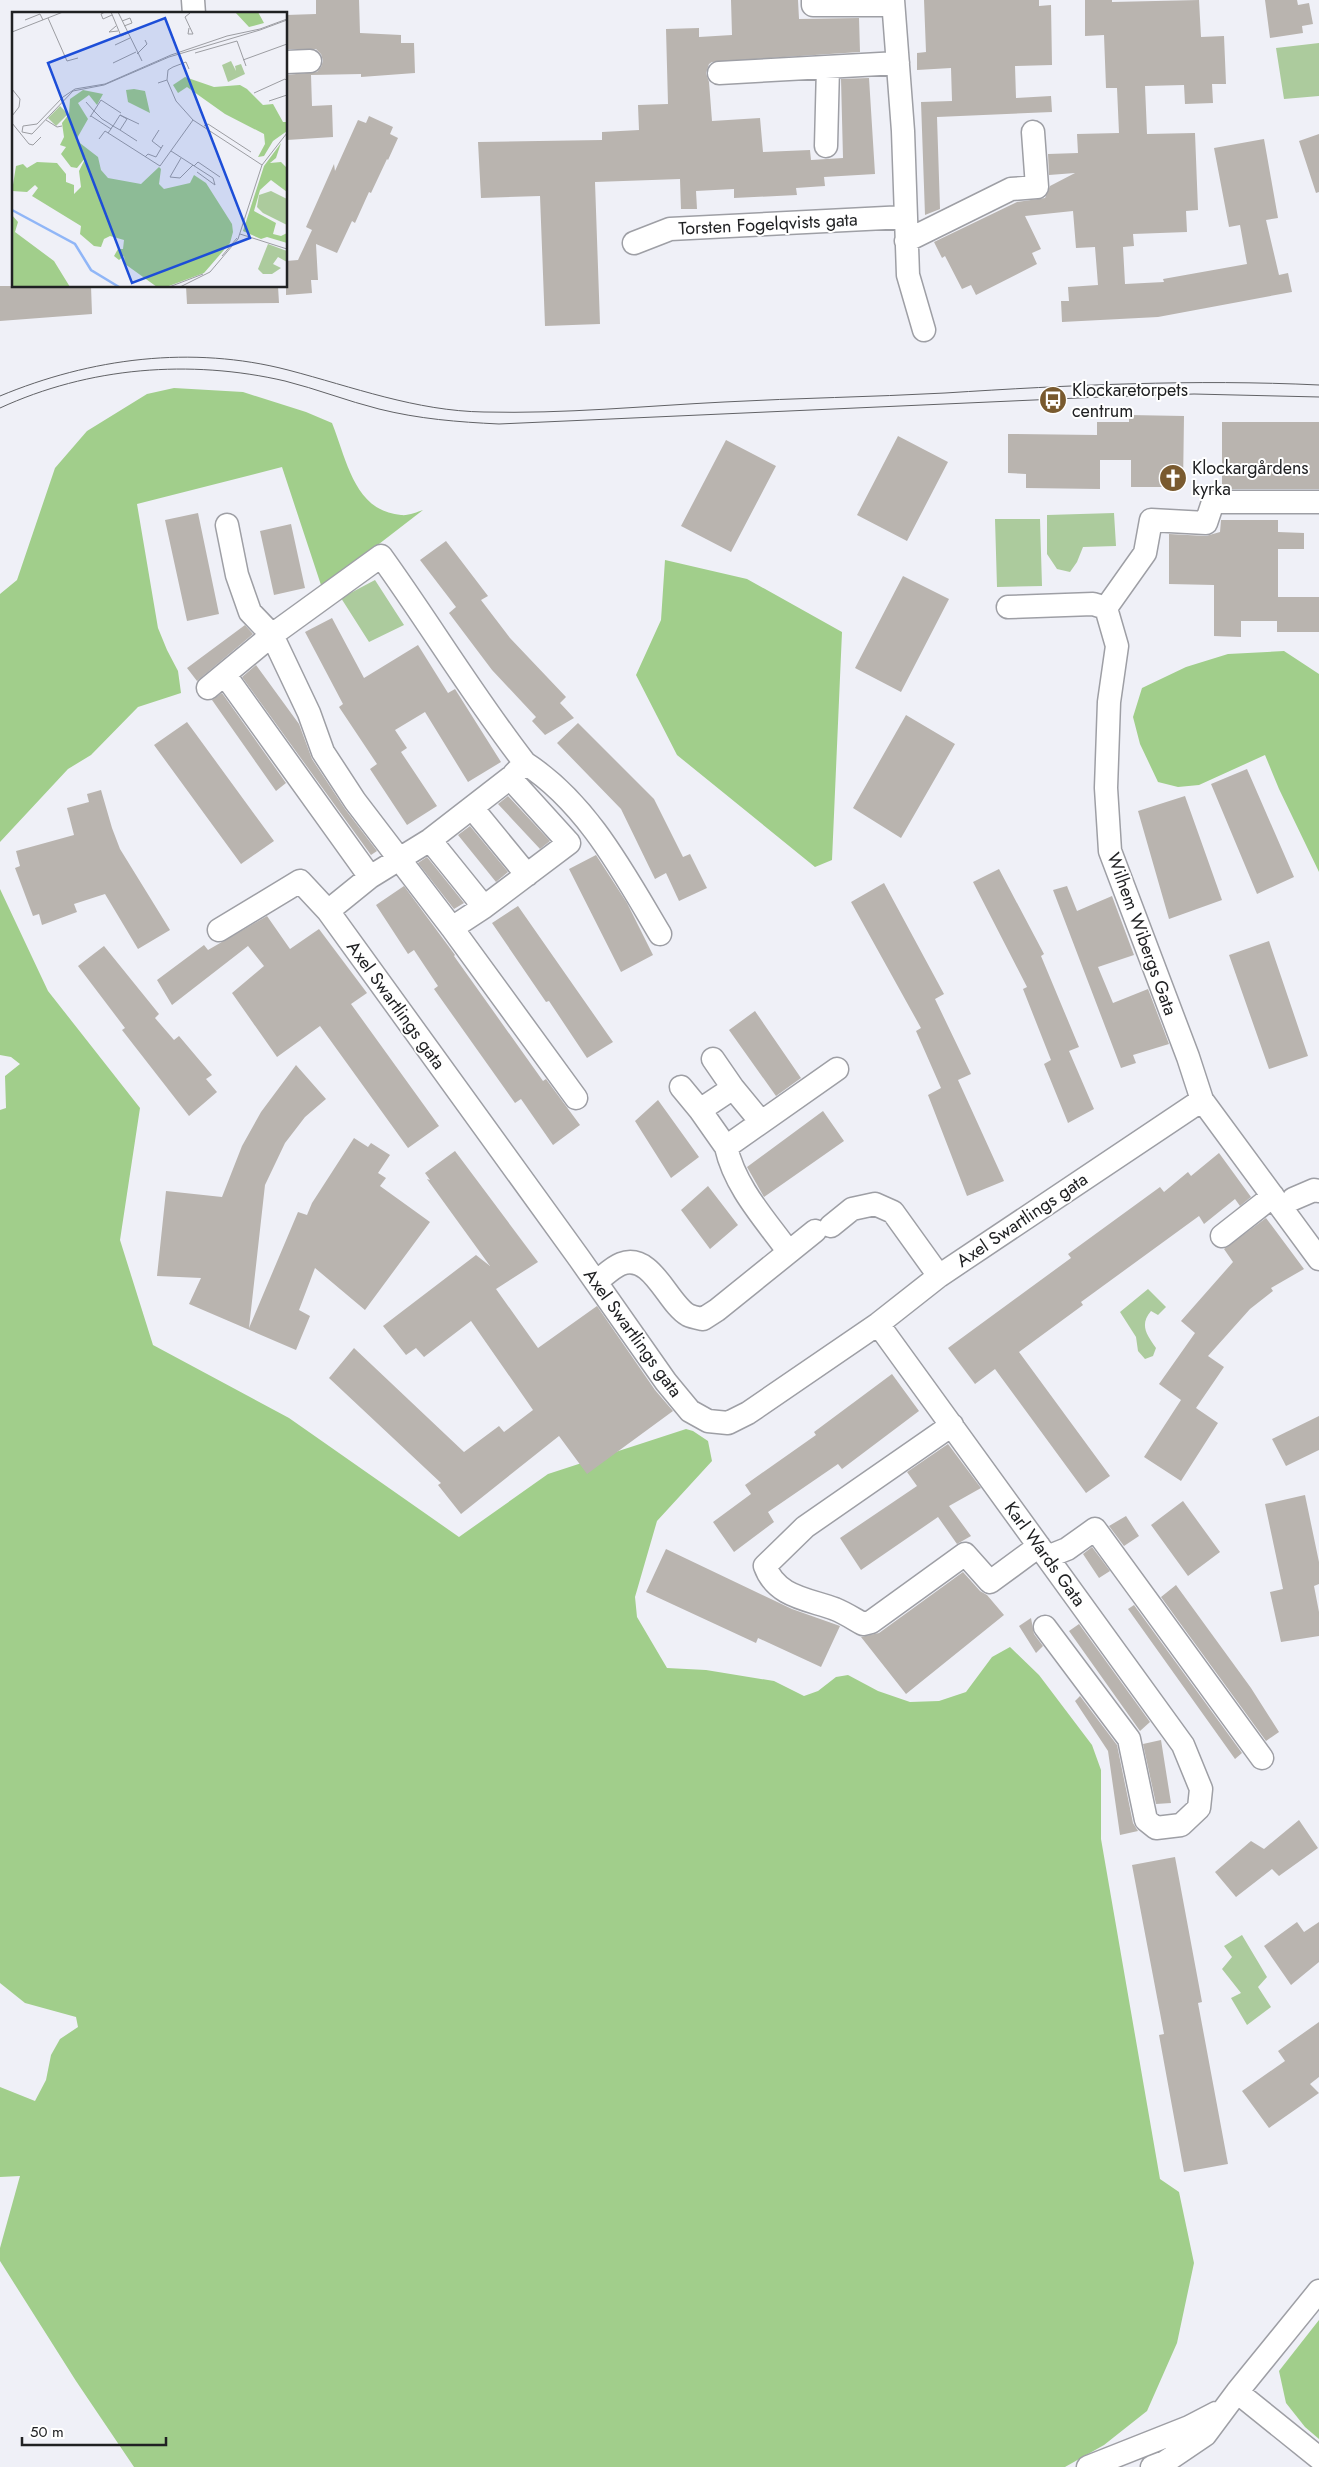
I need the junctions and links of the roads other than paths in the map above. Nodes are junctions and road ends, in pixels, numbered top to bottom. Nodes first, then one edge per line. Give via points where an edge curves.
1 (813, 0) edge
2 (893, 3) edge
3 (310, 61) dead end
4 (288, 62) edge
5 (898, 63) junction
6 (828, 67) junction
7 (719, 73) dead end
8 (1033, 132) dead end
9 (826, 146) dead end
10 (905, 217) junction
11 (906, 241) junction
12 (634, 243) dead end
13 (924, 330) dead end
14 (1319, 502) edge
15 (228, 525) dead end
16 (1008, 607) dead end
17 (1106, 608) junction
18 (272, 636) junction
19 (518, 770) junction
20 (472, 809) junction
21 (430, 840) junction
22 (400, 858) junction
23 (528, 875) junction
24 (370, 877) junction
25 (484, 907) junction
26 (328, 911) junction
27 (452, 928) junction
28 (219, 930) dead end
29 (660, 934) dead end
30 (713, 1059) dead end
31 (837, 1069) dead end
32 (681, 1088) dead end
33 (733, 1088) junction
34 (576, 1098) dead end
35 (1202, 1100) junction
36 (700, 1110) junction
37 (761, 1122) junction
38 (726, 1147) junction
39 (1319, 1190) edge
40 (1283, 1198) junction
41 (1222, 1236) dead end
42 (788, 1251) junction
43 (1319, 1259) edge
44 (939, 1276) junction
45 (596, 1282) junction
46 (878, 1324) junction
47 (952, 1425) junction
48 (1043, 1551) junction
49 (1045, 1627) dead end
50 (1262, 1758) dead end
51 (1319, 2291) edge
52 (1230, 2401) junction
53 (1319, 2458) edge
54 (1088, 2467) edge
55 (1152, 2467) edge

1 - 2 street via 813,5
2 - 5 street
3 - 4 street
5 - 6 street
5 - 10 street via 904,131
6 - 7 street
6 - 9 street
8 - 11 street via 1037,187 1011,189
10 - 11 street
10 - 12 street, Torsten Fogelqvists gata via 670,229
11 - 13 street via 908,274
14 - 17 street via 1213,502 1206,523 1151,520 1145,553
15 - 18 street via 237,575 250,612
16 - 17 street via 1093,604
17 - 35 street, Wilhem Wibergs Gata via 1117,646 1109,702 1106,788 1110,851
18 - 19 street via 381,556 468,686
18 - 22 street via 309,713 323,752 355,801
18 - 24 street via 217,681
19 - 20 street
19 - 23 street via 569,843
19 - 29 street via 546,776 591,825 608,847
20 - 21 street
20 - 23 street
21 - 22 street
21 - 25 street
22 - 24 street
22 - 27 street
23 - 25 street
24 - 26 street
25 - 27 street
26 - 28 street, Axel Swartlings gata via 300,881
26 - 45 street, Axel Swartlings gata
27 - 34 street
30 - 33 street
31 - 37 street
32 - 36 street
33 - 36 street
33 - 37 street
35 - 40 street, Wilhem Wibergs Gata
35 - 44 street, Axel Swartlings gata
36 - 38 street
37 - 38 street
38 - 42 street via 731,1167 743,1188
39 - 40 street
40 - 41 street
40 - 43 street, Wilhem Wibergs Gata
42 - 44 street via 852,1209 875,1204 893,1212
42 - 45 street via 703,1318 688,1315 674,1304 648,1270 636,1263 620,1264
44 - 46 street, Axel Swartlings gata
45 - 46 street, Axel Swartlings gata via 666,1382 690,1411 708,1421 728,1423 748,1413
46 - 47 street, Karl Wards Gata
47 - 48 street, Karl Wards Gata
47 - 48 street via 805,1527 765,1566 769,1578 797,1597 836,1610 863,1624 871,1622 965,1554 990,1582
48 - 49 street, Karl Wards Gata via 1183,1745 1201,1789 1199,1808 1181,1825 1156,1828 1146,1820 1129,1739
48 - 50 street via 1067,1549 1095,1528
51 - 52 street
52 - 53 street
52 - 54 street via 1189,2427
52 - 55 street via 1205,2436

